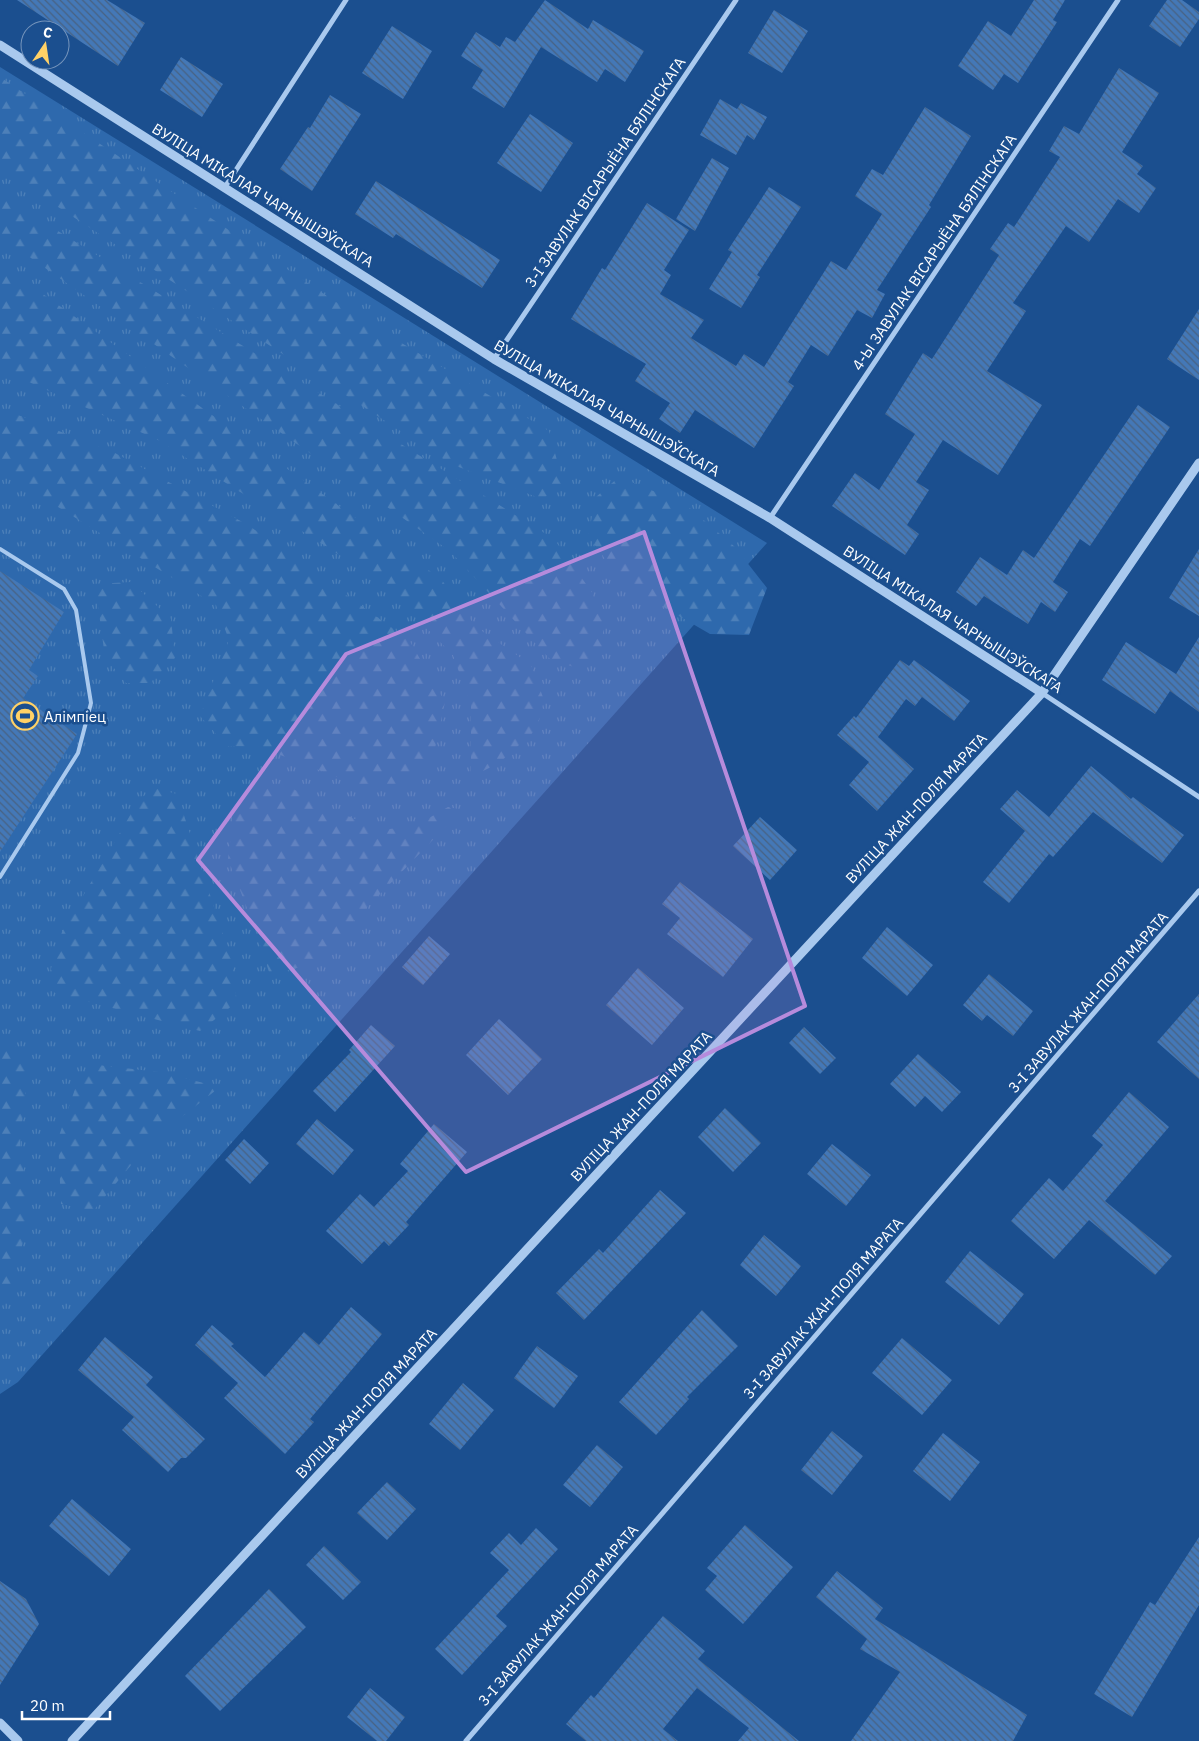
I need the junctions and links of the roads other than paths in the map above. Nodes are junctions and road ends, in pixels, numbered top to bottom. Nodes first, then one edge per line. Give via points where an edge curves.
1 (346, 0) edge
2 (736, 0) edge
3 (1118, 0) edge
4 (0, 45) edge
5 (225, 187) junction
6 (494, 359) junction
7 (1199, 463) edge
8 (770, 518) junction
9 (0, 549) edge
10 (1042, 693) junction
11 (1199, 797) edge
12 (0, 877) edge
13 (1199, 892) edge
14 (0, 1723) edge
15 (18, 1741) edge
16 (72, 1741) edge
17 (466, 1741) edge

1 - 5 street
2 - 6 street, 3-І ЗАВУЛАК ВІСАРЫЁНА БЯЛІНСКАГА
3 - 8 street, 4-Ы ЗАВУЛАК ВІСАРЫЁНА БЯЛІНСКАГА
4 - 5 street, ВУЛІЦА МІКАЛАЯ ЧАРНЫШЭЎСКАГА
5 - 6 street, ВУЛІЦА МІКАЛАЯ ЧАРНЫШЭЎСКАГА
6 - 8 street, ВУЛІЦА МІКАЛАЯ ЧАРНЫШЭЎСКАГА
7 - 10 street, ВУЛІЦА ЖАН-ПОЛЯ МАРАТА
8 - 10 street, ВУЛІЦА МІКАЛАЯ ЧАРНЫШЭЎСКАГА
9 - 12 lane via 64,589 76,610 91,703 78,753
10 - 11 street, ВУЛІЦА МІКАЛАЯ ЧАРНЫШЭЎСКАГА
10 - 16 street, ВУЛІЦА ЖАН-ПОЛЯ МАРАТА
13 - 17 street, 3-І ЗАВУЛАК ЖАН-ПОЛЯ МАРАТА
14 - 15 street

